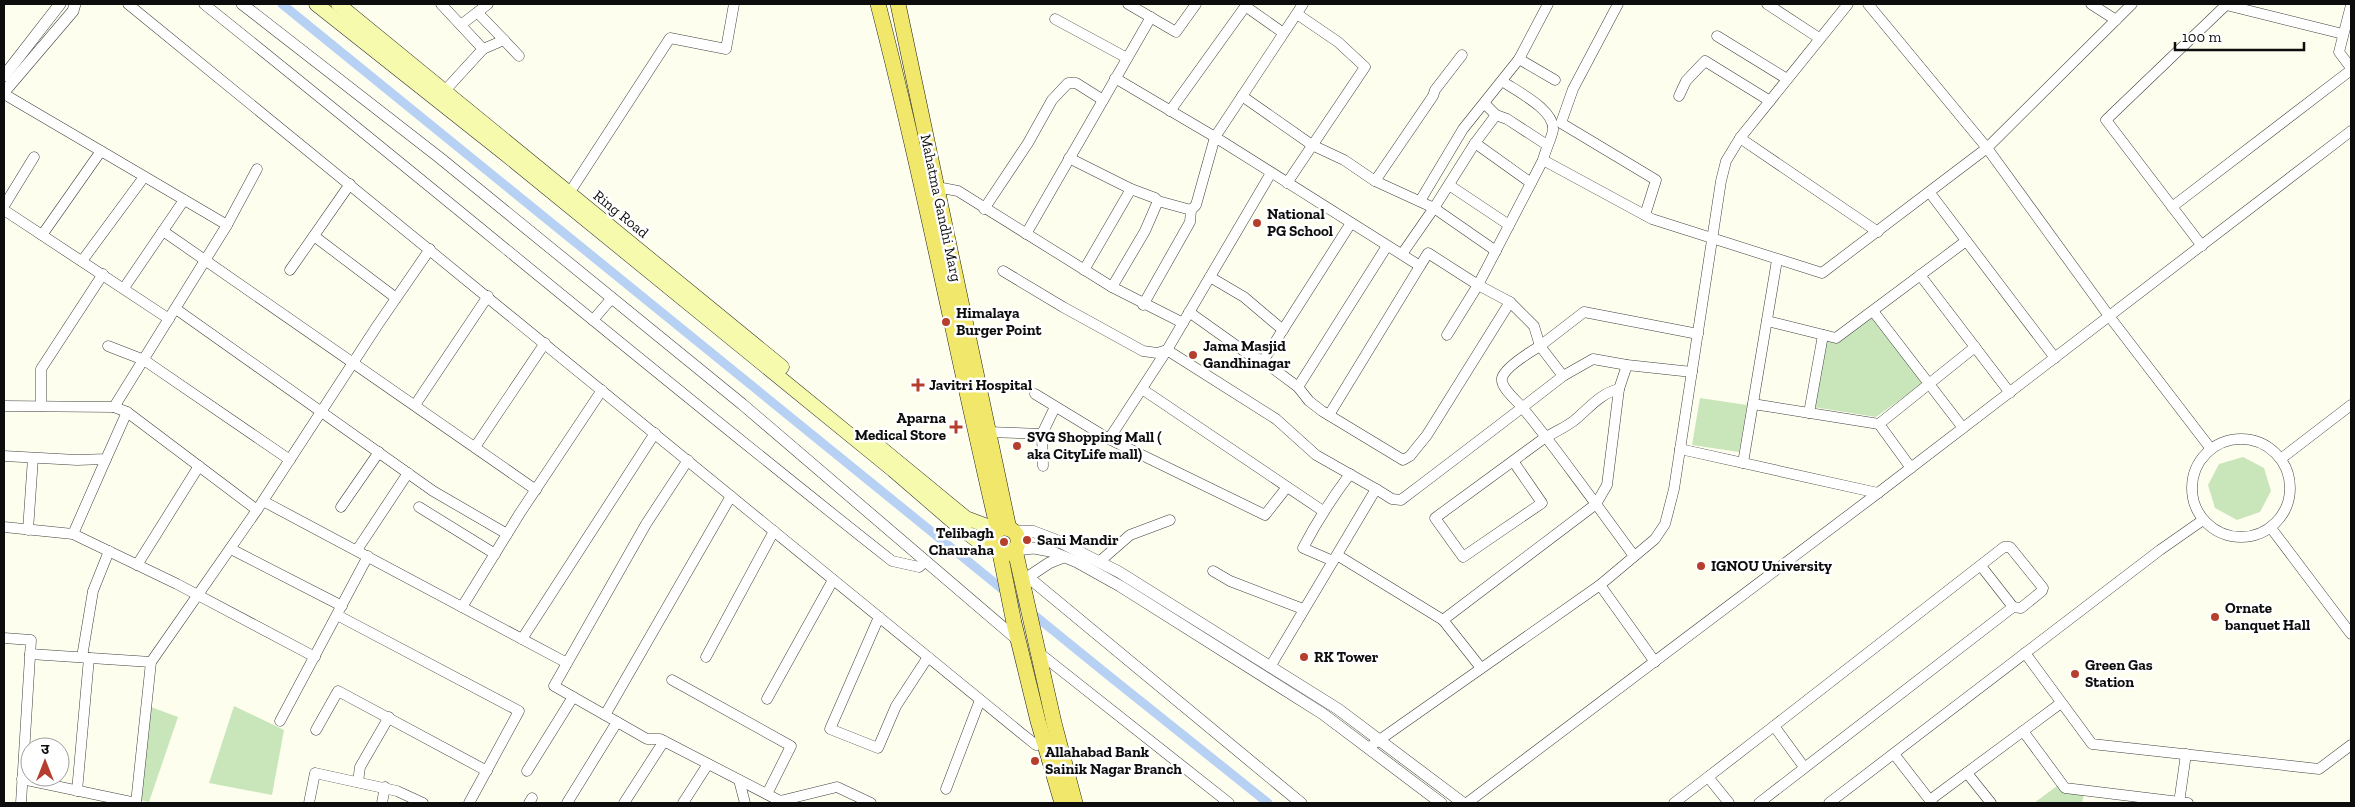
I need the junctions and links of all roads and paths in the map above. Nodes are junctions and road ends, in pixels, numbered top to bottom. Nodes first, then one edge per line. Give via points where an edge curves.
1 (60, 4) edge
2 (75, 4) edge
3 (128, 4) edge
4 (204, 4) edge
5 (242, 4) edge
6 (316, 4) edge
7 (338, 4) edge
8 (441, 4) edge
9 (488, 4) edge
10 (734, 4) edge
11 (878, 4) edge
12 (898, 4) edge
13 (1128, 4) edge
14 (1196, 4) edge
15 (1303, 4) edge
16 (1548, 4) edge
17 (1618, 4) edge
18 (1767, 4) edge
19 (1848, 4) edge
20 (1868, 4) edge
21 (2091, 4) edge
22 (2132, 4) edge
23 (1246, 5) edge
24 (2351, 5) edge
25 (478, 13) junction
26 (1297, 14) junction
27 (1151, 17) junction
28 (1055, 19) dead end
29 (2116, 20) junction
30 (462, 24) junction
31 (1282, 32) junction
32 (2343, 34) junction
33 (1717, 36) dead end
34 (1819, 38) junction
35 (504, 40) junction
36 (483, 49) junction
37 (1462, 55) dead end
38 (519, 56) dead end
39 (1127, 58) junction
40 (1519, 59) junction
41 (2351, 69) edge
42 (4, 76) edge
43 (1115, 78) junction
44 (1787, 79) junction
45 (1555, 80) dead end
46 (1502, 81) junction
47 (4, 93) edge
48 (441, 95) junction
49 (1242, 96) junction
50 (1679, 96) dead end
51 (1103, 100) junction
52 (1770, 101) junction
53 (1485, 104) junction
54 (1170, 110) junction
55 (1496, 115) junction
56 (2351, 132) edge
57 (1215, 137) junction
58 (1740, 138) junction
59 (1475, 143) junction
60 (1312, 146) junction
61 (1546, 146) junction
62 (1987, 148) junction
63 (100, 151) junction
64 (34, 157) dead end
65 (1069, 158) junction
66 (1543, 160) junction
67 (257, 169) dead end
68 (1270, 173) junction
69 (144, 176) junction
70 (1375, 181) junction
71 (1287, 183) junction
72 (1531, 183) junction
73 (350, 184) junction
74 (1449, 184) junction
75 (937, 187) junction
76 (1131, 189) junction
77 (1930, 193) junction
78 (566, 198) junction
79 (184, 200) junction
80 (1158, 201) junction
81 (1420, 201) junction
82 (4, 206) edge
83 (2172, 207) junction
84 (1434, 208) junction
85 (984, 209) junction
86 (4, 210) edge
87 (1191, 210) junction
88 (1645, 215) junction
89 (1351, 223) junction
90 (227, 225) junction
91 (1509, 225) junction
92 (163, 231) junction
93 (1878, 232) junction
94 (1026, 234) junction
95 (42, 235) junction
96 (314, 236) junction
97 (1712, 237) junction
98 (1966, 241) junction
99 (1387, 246) junction
100 (2202, 246) junction
101 (430, 249) junction
102 (1496, 251) junction
103 (1402, 254) junction
104 (206, 259) junction
105 (1777, 260) junction
106 (82, 261) junction
107 (1420, 266) junction
108 (290, 270) dead end
109 (1084, 270) junction
110 (1004, 271) dead end
111 (103, 274) junction
112 (1920, 275) junction
113 (1210, 277) junction
114 (1478, 285) junction
115 (1112, 287) junction
116 (124, 288) junction
117 (488, 296) junction
118 (396, 298) junction
119 (612, 298) junction
120 (1510, 302) junction
121 (1143, 305) junction
122 (176, 309) junction
123 (1873, 311) junction
124 (1189, 312) junction
125 (2109, 316) junction
126 (169, 319) junction
127 (593, 320) junction
128 (1767, 321) junction
129 (1183, 323) junction
130 (1283, 330) junction
131 (1698, 334) junction
132 (1447, 335) dead end
133 (1823, 335) junction
134 (545, 343) junction
135 (108, 346) dead end
136 (1540, 346) junction
137 (1975, 347) junction
138 (1167, 350) junction
139 (2055, 358) junction
140 (144, 360) junction
141 (1263, 361) junction
142 (353, 362) junction
143 (1627, 365) junction
144 (1692, 372) junction
145 (1563, 376) junction
146 (1929, 384) junction
147 (1298, 387) junction
148 (1142, 389) junction
149 (1619, 389) junction
150 (602, 390) junction
151 (2010, 393) junction
152 (1035, 394) dead end
153 (1753, 404) junction
154 (415, 405) junction
155 (2351, 405) edge
156 (4, 406) edge
157 (41, 406) junction
158 (114, 407) junction
159 (1055, 407) junction
160 (1522, 407) junction
161 (322, 411) junction
162 (127, 412) junction
163 (1809, 413) junction
164 (1330, 415) junction
165 (1879, 424) junction
166 (1963, 428) junction
167 (988, 432) junction
168 (655, 433) junction
169 (1042, 434) junction
170 (1545, 437) junction
171 (1108, 439) junction
172 (475, 447) junction
173 (1680, 449) junction
174 (2211, 449) junction
175 (379, 452) junction
176 (4, 456) edge
177 (33, 458) junction
178 (2282, 458) junction
179 (106, 459) junction
180 (290, 460) junction
181 (688, 460) junction
182 (1513, 461) junction
183 (1743, 463) junction
184 (199, 466) junction
185 (1042, 466) dead end
186 (1911, 468) junction
187 (408, 473) junction
188 (1350, 474) junction
189 (1288, 487) junction
190 (1376, 489) junction
191 (536, 490) junction
192 (1878, 493) junction
193 (731, 496) junction
194 (263, 501) junction
195 (1596, 504) junction
196 (341, 507) dead end
197 (419, 507) dead end
198 (257, 510) junction
199 (1322, 511) junction
200 (1170, 520) dead end
201 (2203, 520) junction
202 (4, 528) edge
203 (2271, 528) junction
204 (28, 530) junction
205 (1007, 530) junction
206 (774, 531) junction
207 (73, 534) junction
208 (507, 534) junction
209 (231, 549) junction
210 (357, 550) junction
211 (1003, 550) junction
212 (109, 552) junction
213 (495, 554) junction
214 (368, 556) junction
215 (1634, 556) junction
216 (1064, 557) junction
217 (1335, 558) junction
218 (926, 561) junction
219 (1099, 562) junction
220 (137, 565) junction
221 (1981, 566) junction
222 (1213, 571) dead end
223 (833, 580) junction
224 (1024, 581) junction
225 (1600, 584) junction
226 (199, 596) junction
227 (462, 607) junction
228 (2013, 607) junction
229 (1303, 609) junction
230 (340, 611) junction
231 (878, 617) junction
232 (1443, 620) junction
233 (2351, 634) edge
234 (4, 638) edge
235 (522, 639) junction
236 (1019, 642) junction
237 (1038, 652) junction
238 (30, 654) junction
239 (2025, 654) junction
240 (314, 657) junction
241 (706, 657) dead end
242 (928, 657) junction
243 (86, 658) junction
244 (151, 662) junction
245 (1655, 662) junction
246 (567, 663) junction
247 (1270, 667) junction
248 (1481, 668) junction
249 (672, 680) dead end
250 (574, 697) junction
251 (766, 699) dead end
252 (980, 700) junction
253 (2062, 703) junction
254 (605, 715) junction
255 (389, 717) junction
256 (280, 722) dead end
257 (617, 722) junction
258 (1774, 726) junction
259 (316, 730) dead end
260 (2024, 731) junction
261 (25, 737) edge
262 (1379, 740) junction
263 (664, 741) junction
264 (1052, 741) junction
265 (2351, 745) edge
266 (1368, 748) junction
267 (1894, 754) junction
268 (2186, 754) junction
269 (708, 764) junction
270 (1804, 767) junction
271 (486, 771) junction
272 (527, 771) dead end
273 (1967, 773) junction
274 (1708, 777) junction
275 (739, 780) junction
276 (358, 782) junction
277 (22, 787) edge
278 (59, 787) edge
279 (385, 788) junction
280 (946, 789) dead end
281 (77, 791) junction
282 (766, 794) junction
283 (1680, 802) edge
284 (1931, 802) edge
285 (21, 803) edge
286 (309, 803) edge
287 (382, 803) edge
288 (423, 803) edge
289 (469, 803) edge
290 (567, 803) edge
291 (624, 803) edge
292 (683, 803) edge
293 (745, 803) edge
294 (871, 803) edge
295 (1062, 803) edge
296 (1075, 803) edge
297 (1229, 803) edge
298 (1301, 803) edge
299 (1441, 803) edge
300 (1463, 803) edge
301 (1467, 803) edge
302 (1729, 803) edge
303 (1759, 803) edge
304 (1829, 803) edge
305 (1991, 803) edge
306 (2182, 803) edge

1 - 42 street
2 - 47 street
3 - 73 street
4 - 127 street
5 - 119 street via 440,158
6 - 48 main road
7 - 48 main road, Ring Road
8 - 30 street
9 - 25 street
10 - 78 street via 726,49 670,38
11 - 205 main road via 906,113 967,397
12 - 75 main road, Mahatma Gandhi Marg
13 - 27 street
14 - 27 street via 1176,32
15 - 26 street
16 - 40 street
17 - 88 street via 1573,89 1561,123 1656,180
18 - 34 street
19 - 34 street
20 - 62 street
21 - 29 street
22 - 29 street
23 - 31 street
23 - 54 street
24 - 32 street
25 - 30 street
25 - 35 street
26 - 31 street
26 - 60 street via 1338,42 1364,67
27 - 39 street
28 - 39 street
29 - 62 street
30 - 36 street
31 - 49 street
32 - 41 street via 2339,52
32 - 83 street via 2226,5 2106,120
33 - 44 street
34 - 44 street
35 - 36 street
35 - 38 street
36 - 48 street
37 - 70 street
39 - 43 street
40 - 45 street
40 - 46 street
41 - 83 street
43 - 51 street
43 - 54 street
44 - 52 street
46 - 53 street
46 - 61 street via 1545,110 1553,120 1553,134
47 - 63 street
48 - 78 main road, Ring Road
49 - 57 street
49 - 60 street
50 - 52 street via 1686,81 1705,61
51 - 65 street
51 - 85 street via 1076,83 1068,83 1052,100 1028,144
52 - 58 street
53 - 55 street
53 - 81 street via 1463,129
54 - 57 street
55 - 59 street
55 - 61 street
56 - 100 street
57 - 68 street
57 - 87 street via 1196,205
58 - 93 street
58 - 97 street via 1726,161
59 - 72 street
59 - 74 street
60 - 70 street via 1344,160
60 - 71 street
61 - 66 street
62 - 77 street
62 - 125 street
63 - 69 street
63 - 95 street
64 - 82 street
65 - 76 street
65 - 94 street
66 - 72 street
66 - 88 street
67 - 90 street
68 - 71 street
68 - 113 street
69 - 79 street
69 - 106 street
70 - 81 street
71 - 89 street
72 - 91 street
73 - 96 street
73 - 101 street
74 - 84 street
74 - 91 street
75 - 85 street via 958,191
75 - 167 main road, Mahatma Gandhi Marg
76 - 80 street
76 - 109 street
77 - 93 street
77 - 98 street
78 - 205 main road, Ring Road via 966,518
78 - 211 main road via 959,527 982,544
79 - 90 street
79 - 92 street
80 - 87 street
80 - 115 street via 1145,231
81 - 84 street
83 - 100 street
84 - 102 street
84 - 103 street
85 - 94 street
86 - 95 street
87 - 121 street via 1190,222
88 - 97 street
89 - 99 street
89 - 130 street
90 - 104 street
91 - 102 street
92 - 104 street
92 - 116 street
93 - 105 street via 1822,273
94 - 109 street
95 - 106 street
96 - 108 street
96 - 118 street
97 - 105 street
97 - 131 street
98 - 112 street
98 - 139 street
99 - 103 street
99 - 147 street
100 - 125 street
101 - 117 street
101 - 118 street
102 - 114 street
103 - 107 street
104 - 122 street
104 - 142 street
105 - 128 street
106 - 111 street
107 - 114 street via 1428,253
107 - 164 street
109 - 115 street
110 - 138 street via 1143,351 1157,353
111 - 116 street
111 - 157 street via 41,369
112 - 123 street
112 - 137 street
113 - 124 street
113 - 130 street via 1244,298
114 - 120 street
114 - 132 street
115 - 121 street
116 - 126 street
117 - 134 street
117 - 154 street
118 - 142 street
119 - 127 street
119 - 218 street
120 - 136 street via 1534,326
120 - 164 street via 1410,456 1403,460
121 - 129 street
122 - 126 street
122 - 161 street
123 - 133 street via 1836,338
123 - 146 street
124 - 129 street
124 - 141 street
125 - 139 street
125 - 174 street
126 - 140 street
127 - 218 street via 744,445 892,561 919,567
128 - 133 street
128 - 153 street
129 - 138 street
130 - 141 street
131 - 136 street via 1584,312
131 - 144 street
133 - 163 street
134 - 150 street
134 - 172 street
135 - 140 street
136 - 145 street
136 - 160 street via 1524,356 1502,378 1505,387
137 - 146 street
137 - 151 street
138 - 148 street
138 - 188 street via 1276,419 1316,455
139 - 151 street
140 - 158 street
140 - 180 street
141 - 147 street
142 - 154 street
142 - 161 street
143 - 144 street
143 - 145 street via 1593,359
143 - 149 street
144 - 173 street
145 - 160 street
146 - 165 street
146 - 166 street
147 - 164 street via 1309,401
148 - 171 street
148 - 189 street
149 - 170 street via 1610,391 1576,419
149 - 195 street via 1607,485
150 - 168 street
150 - 191 street
151 - 166 street
152 - 159 street
153 - 163 street
153 - 183 street
154 - 172 street
155 - 178 street
156 - 157 street
157 - 158 street
158 - 162 street
159 - 169 street
159 - 171 street
160 - 170 street
160 - 190 street via 1401,500 1392,499
161 - 175 street
161 - 180 street
162 - 179 street
162 - 184 street
163 - 165 street
165 - 186 street
166 - 186 street
167 - 169 street
167 - 205 main road, Mahatma Gandhi Marg
168 - 181 street
168 - 235 street
169 - 185 street
170 - 182 street
170 - 195 street
171 - 189 street via 1265,515
172 - 191 street
173 - 183 street
173 - 215 street via 1665,524 1655,539
174 - 178 street via 2227,440 2246,439 2264,444
174 - 201 street via 2196,467 2192,483 2194,505
175 - 187 street
175 - 196 street
176 - 177 street
177 - 179 street
177 - 204 street
178 - 203 street via 2291,492 2285,511
179 - 207 street
180 - 194 street
181 - 193 street
181 - 246 street via 646,524
182 - 182 street via 1436,518 1463,557 1542,503
183 - 192 street
184 - 198 street
184 - 220 street
186 - 192 street
187 - 208 street
187 - 210 street
188 - 190 street
188 - 199 street via 1329,506
189 - 199 street
190 - 217 street
191 - 208 street
192 - 245 street
193 - 206 street
193 - 254 street
194 - 198 street
194 - 210 street
195 - 215 street
195 - 232 street
197 - 213 street
198 - 209 street
199 - 217 street via 1303,548
200 - 219 street via 1130,535
201 - 203 street via 2217,531 2237,537 2255,535
201 - 239 street
202 - 204 street
203 - 233 street
204 - 207 street
205 - 211 main road via 993,537
205 - 211 main road via 1018,540
205 - 219 street via 1032,531
206 - 223 street
206 - 241 street
207 - 212 street
208 - 213 street
209 - 226 street
209 - 230 street
210 - 214 street
211 - 216 street via 1034,548
211 - 224 main road
211 - 236 main road via 1010,606
212 - 220 street
212 - 243 street via 93,591
213 - 227 street
214 - 227 street
214 - 230 street
215 - 225 street
216 - 224 street via 1049,563
216 - 266 street via 1129,591 1323,714
217 - 229 street
217 - 232 street
218 - 236 street
219 - 247 street
220 - 226 street
221 - 228 street
221 - 228 street via 2004,547 2012,549 2043,590 2021,608
221 - 258 street
222 - 229 street
223 - 231 street
223 - 251 street
224 - 237 main road
224 - 298 street
225 - 245 street
225 - 248 street
226 - 240 street
226 - 244 street
227 - 235 street
228 - 270 street
229 - 247 street
230 - 240 street
230 - 271 street via 519,711
231 - 242 street
231 - 242 street via 830,729 878,748 896,706
232 - 248 street
234 - 238 street via 31,640
235 - 246 street
236 - 264 main road
237 - 264 main road
237 - 297 street
238 - 243 street
238 - 261 street
239 - 253 street
239 - 267 street
240 - 256 street
242 - 252 street
243 - 244 street
243 - 281 street
244 - 281 street via 136,803
245 - 301 street
246 - 250 street via 554,686
247 - 262 street
248 - 262 street
249 - 282 street via 791,746
250 - 254 street
250 - 272 street
252 - 264 street via 1036,745
252 - 280 street
253 - 260 street
253 - 268 street via 2092,744
254 - 257 street
255 - 259 street via 338,691
255 - 271 street
255 - 276 street via 360,767
257 - 263 street via 647,739
257 - 290 street
258 - 270 street
258 - 274 street
260 - 273 street
260 - 306 street via 2065,788
262 - 266 street
262 - 300 street
263 - 269 street
263 - 291 street
264 - 295 main road
264 - 296 main road
265 - 268 street via 2319,768
266 - 299 street
267 - 284 street
267 - 304 street
268 - 306 street
269 - 275 street
269 - 292 street
270 - 303 street
271 - 289 street
273 - 284 street
273 - 305 street
274 - 283 street
274 - 302 street
275 - 282 street
275 - 293 street
276 - 279 street
276 - 286 street via 315,773
277 - 285 street
278 - 281 street
279 - 287 street
279 - 288 street
282 - 294 street via 780,801 837,787

